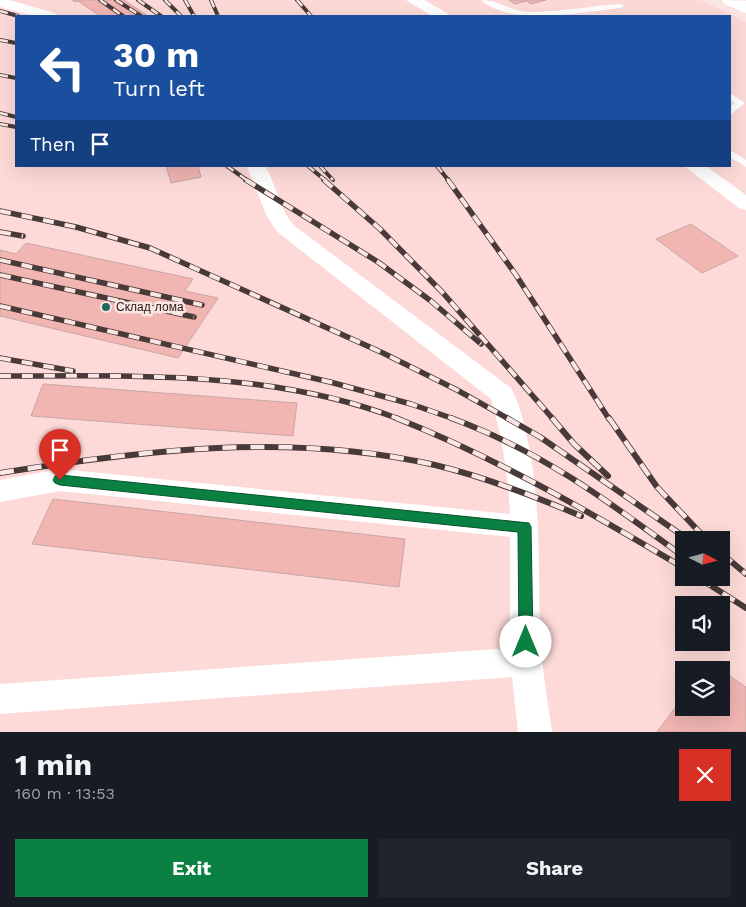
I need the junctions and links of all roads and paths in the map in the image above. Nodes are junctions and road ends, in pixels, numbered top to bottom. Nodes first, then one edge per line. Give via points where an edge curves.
1 (413, 0) edge
2 (485, 0) edge
3 (570, 0) edge
4 (730, 0) edge
5 (0, 2) edge
6 (622, 3) edge
7 (746, 8) edge
8 (586, 9) junction
9 (618, 14) dead end
10 (46, 15) edge
11 (440, 15) edge
12 (598, 15) edge
13 (731, 96) edge
14 (744, 102) edge
15 (731, 111) edge
16 (731, 154) edge
17 (746, 164) edge
18 (256, 167) edge
19 (694, 167) edge
20 (746, 204) edge
21 (0, 491) edge
22 (525, 527) junction
23 (526, 661) junction
24 (0, 699) edge
25 (535, 732) edge

1 - 11 street
2 - 8 lane via 515,13
3 - 8 lane
4 - 7 main road
5 - 10 street
6 - 8 lane
6 - 9 lane
8 - 12 lane
13 - 14 lane
14 - 15 lane
16 - 17 lane
18 - 22 street via 281,222 296,237 502,394 518,446
19 - 20 street
21 - 22 street via 60,480
22 - 23 street
23 - 24 street
23 - 25 street

